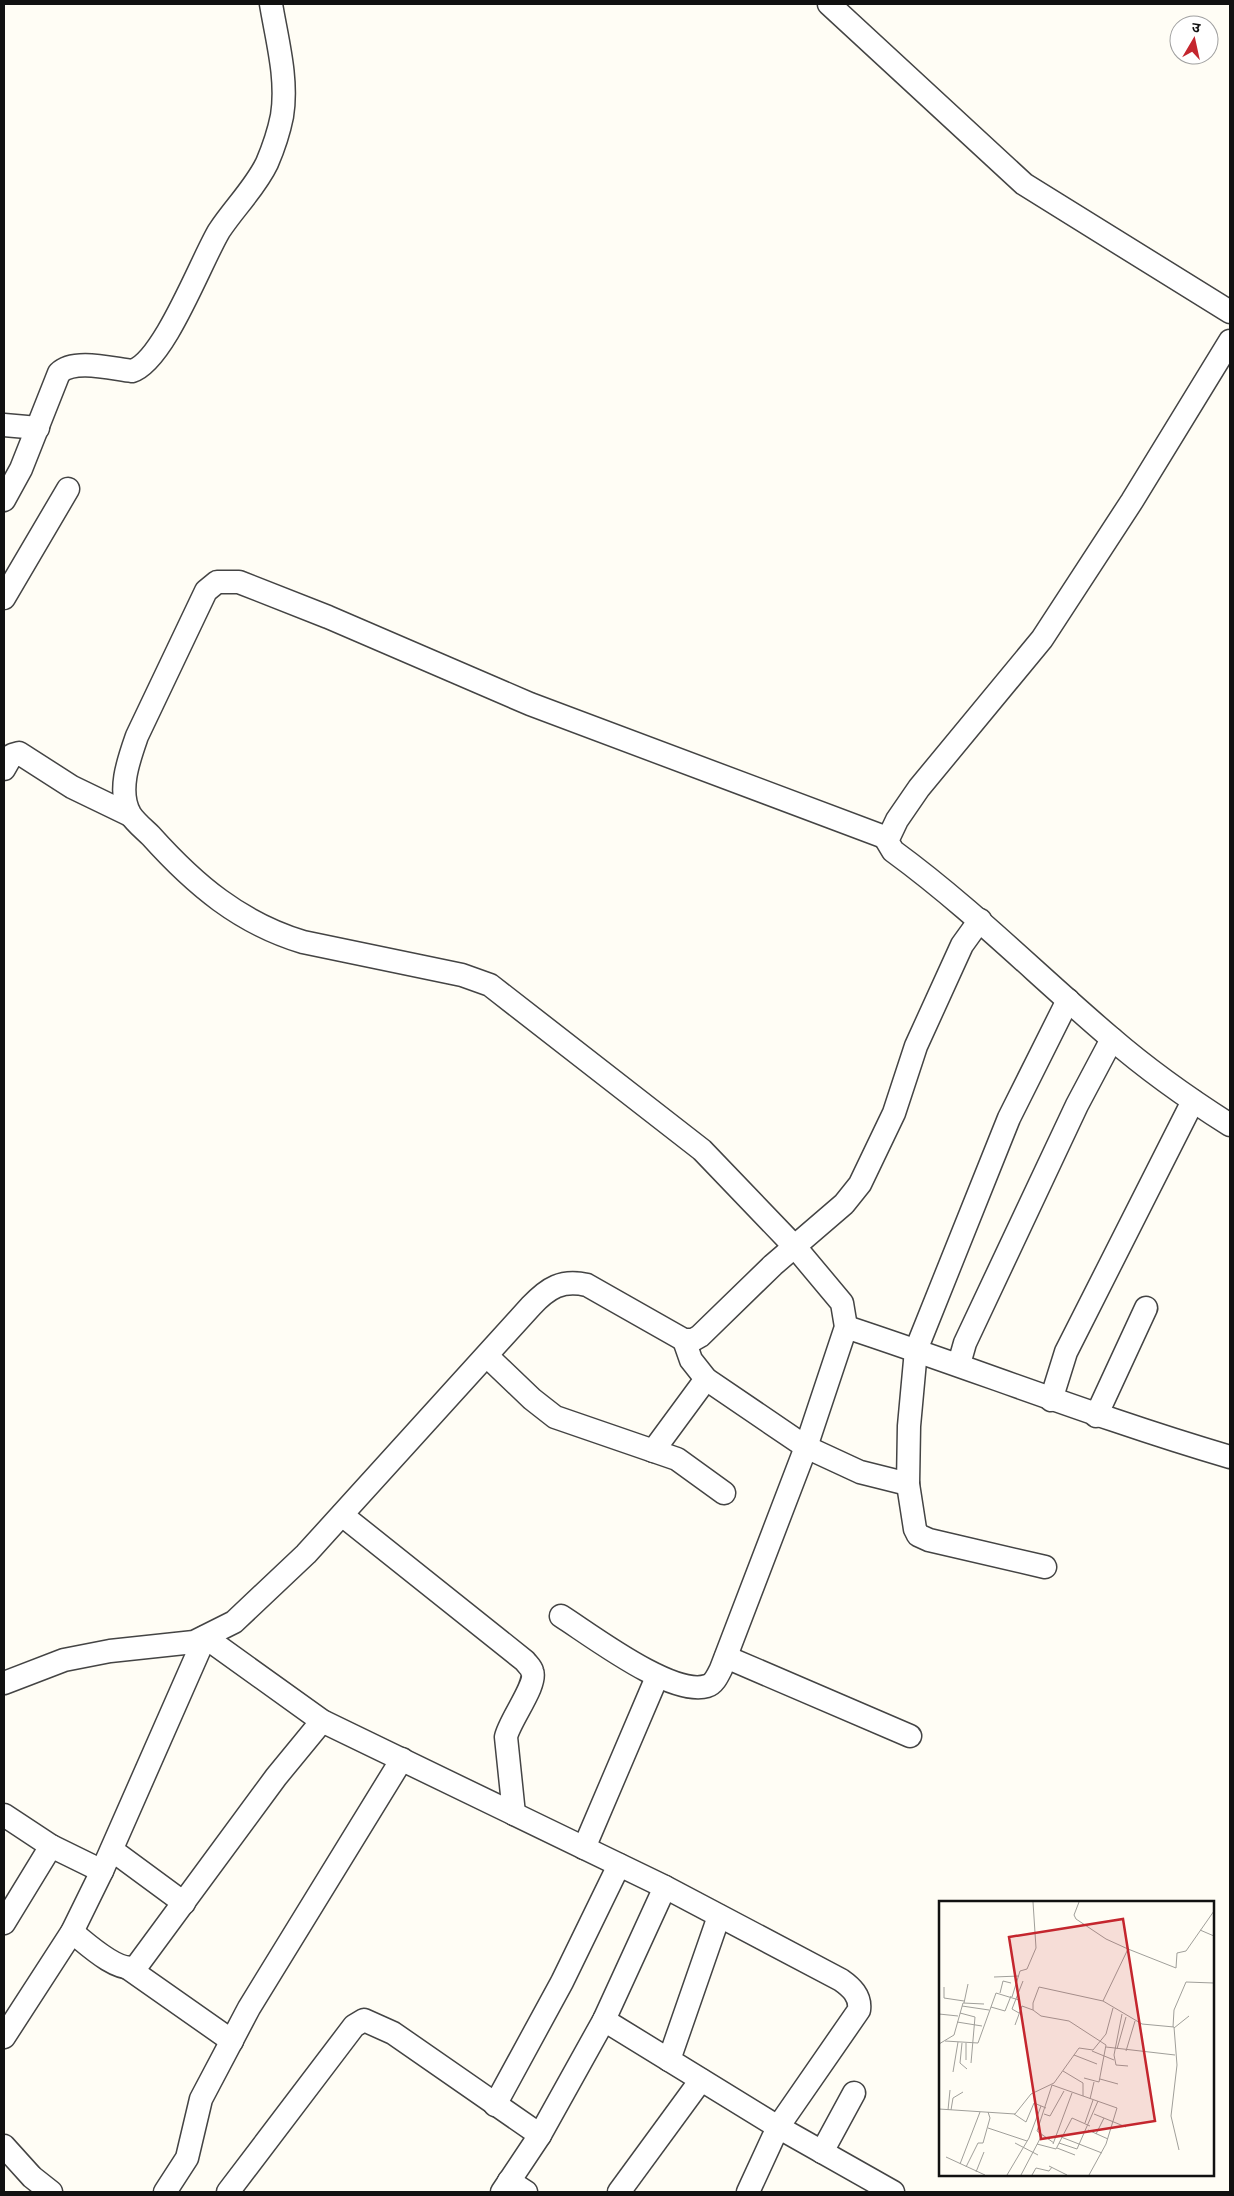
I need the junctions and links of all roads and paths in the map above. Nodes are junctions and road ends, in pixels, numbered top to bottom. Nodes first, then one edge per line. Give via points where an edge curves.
1 (271, 4) edge
2 (829, 4) edge
3 (1230, 312) edge
4 (1230, 341) edge
5 (4, 424) edge
6 (38, 428) junction
7 (68, 489) dead end
8 (4, 500) edge
9 (4, 598) edge
10 (4, 768) edge
11 (130, 814) junction
12 (888, 838) junction
13 (980, 920) junction
14 (1068, 1000) junction
15 (1112, 1039) junction
16 (1193, 1101) junction
17 (1230, 1125) edge
18 (796, 1248) junction
19 (1146, 1308) dead end
20 (846, 1327) junction
21 (684, 1340) junction
22 (916, 1350) junction
23 (487, 1356) junction
24 (959, 1364) junction
25 (706, 1379) junction
26 (1051, 1400) junction
27 (1096, 1416) junction
28 (806, 1447) junction
29 (653, 1451) junction
30 (1230, 1457) edge
31 (908, 1484) junction
32 (724, 1493) dead end
33 (342, 1515) junction
34 (1045, 1566) dead end
35 (561, 1616) dead end
36 (205, 1638) junction
37 (726, 1657) junction
38 (657, 1677) junction
39 (4, 1683) edge
40 (322, 1721) junction
41 (910, 1736) dead end
42 (402, 1759) junction
43 (514, 1814) junction
44 (4, 1815) edge
45 (51, 1846) junction
46 (584, 1848) junction
47 (112, 1850) junction
48 (619, 1865) junction
49 (102, 1872) junction
50 (665, 1887) junction
51 (184, 1903) junction
52 (719, 1916) junction
53 (4, 1923) edge
54 (72, 1932) junction
55 (128, 1968) junction
56 (604, 2020) junction
57 (4, 2037) edge
58 (232, 2041) junction
59 (669, 2060) junction
60 (701, 2080) junction
61 (854, 2093) dead end
62 (495, 2105) junction
63 (778, 2128) junction
64 (540, 2135) junction
65 (822, 2152) junction
66 (7, 2159) edge
67 (513, 2188) edge
68 (52, 2192) edge
69 (165, 2192) edge
70 (228, 2192) edge
71 (619, 2192) edge
72 (748, 2192) edge
73 (893, 2192) edge

1 - 6 street via 284,89 282,117 267,163 219,232 175,321 155,350 134,371 78,365 62,369 56,376
2 - 3 street via 1024,184
4 - 12 street via 1042,639 919,788
5 - 6 street
6 - 8 street
7 - 9 street
10 - 11 street via 12,755 19,753 72,788
11 - 12 street via 125,780 137,736 209,587 218,582 239,582 530,704
11 - 18 street via 198,883 253,923 303,942 462,975 490,985 702,1150
12 - 13 street via 893,851
13 - 14 street
13 - 18 street via 962,945 924,1029 894,1113 860,1184 844,1204
14 - 15 street
14 - 22 street via 1009,1118
15 - 16 street
15 - 24 street via 1077,1105 965,1343
16 - 17 street
16 - 26 street via 1066,1352
18 - 20 street via 838,1296
18 - 21 street via 773,1265 700,1336
19 - 27 street
20 - 22 street
20 - 28 street
21 - 23 street via 587,1285 561,1284 542,1295
21 - 25 street via 691,1360
22 - 24 street
22 - 31 street
23 - 29 street via 554,1417
23 - 33 street
24 - 26 street
25 - 28 street
25 - 29 street
26 - 27 street
27 - 30 street
28 - 31 street via 860,1472
28 - 37 street
29 - 32 street via 684,1462
31 - 34 street via 918,1535
33 - 36 street via 246,1612
33 - 43 street via 525,1661 532,1671 532,1684 508,1726 506,1737
35 - 38 street
36 - 39 street via 64,1660
36 - 40 street
36 - 47 street
37 - 38 street via 716,1677 707,1686 686,1686
37 - 41 street
38 - 46 street
40 - 42 street
40 - 51 street via 276,1777
42 - 43 street
42 - 58 street
43 - 46 street
44 - 45 street
45 - 49 street
45 - 53 street
46 - 48 street
47 - 49 street
47 - 51 street
48 - 50 street
48 - 62 street via 562,1982
49 - 54 street
50 - 52 street
50 - 56 street
51 - 55 street via 136,1967
52 - 59 street
52 - 63 street via 841,1980 853,1990 860,2002 857,2014
54 - 55 street via 112,1962
54 - 57 street
55 - 58 street
56 - 59 street
56 - 64 street
58 - 69 street via 201,2100 184,2164
59 - 60 street
60 - 63 street
60 - 71 street
61 - 65 street
62 - 64 street
62 - 70 street via 393,2033 361,2021 348,2033
63 - 65 street
63 - 72 street
64 - 67 street
65 - 73 street
66 - 68 street

